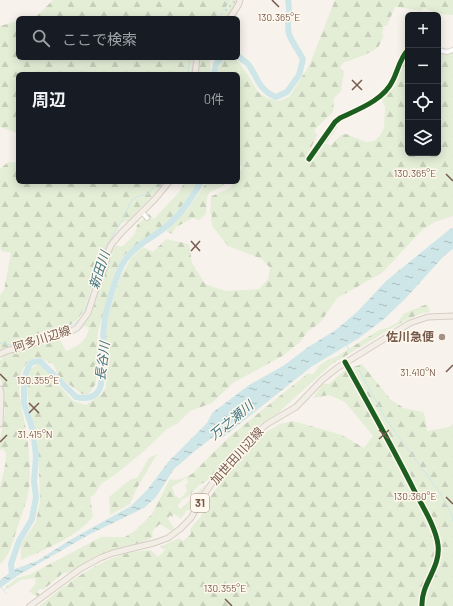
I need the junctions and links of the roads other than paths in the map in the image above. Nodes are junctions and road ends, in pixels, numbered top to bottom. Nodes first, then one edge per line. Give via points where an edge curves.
1 (240, 0) edge
2 (231, 16) edge
3 (453, 50) edge
4 (441, 51) edge
5 (405, 53) edge
6 (197, 60) edge
7 (195, 72) edge
8 (310, 158) dead end
9 (167, 184) edge
10 (142, 212) junction
11 (147, 218) dead end
12 (453, 316) edge
13 (0, 354) edge
14 (345, 362) junction
15 (0, 389) edge
16 (0, 424) edge
17 (30, 606) edge
18 (422, 606) edge

1 - 2 main road
3 - 4 street
5 - 8 street via 393,81 385,92 335,122
6 - 7 main road
9 - 10 main road, 阿多川辺線
10 - 11 street
10 - 13 main road, 阿多川辺線 via 111,245 88,313 77,328 30,346
12 - 14 main road, 加世田川辺線 / 31 via 428,317 410,323
14 - 17 main road, 加世田川辺線 / 31 via 322,380 296,407 254,434 220,472 191,518 180,529 168,538 100,558 80,569
14 - 18 street via 382,427 436,537 438,561 426,584
15 - 16 main road

